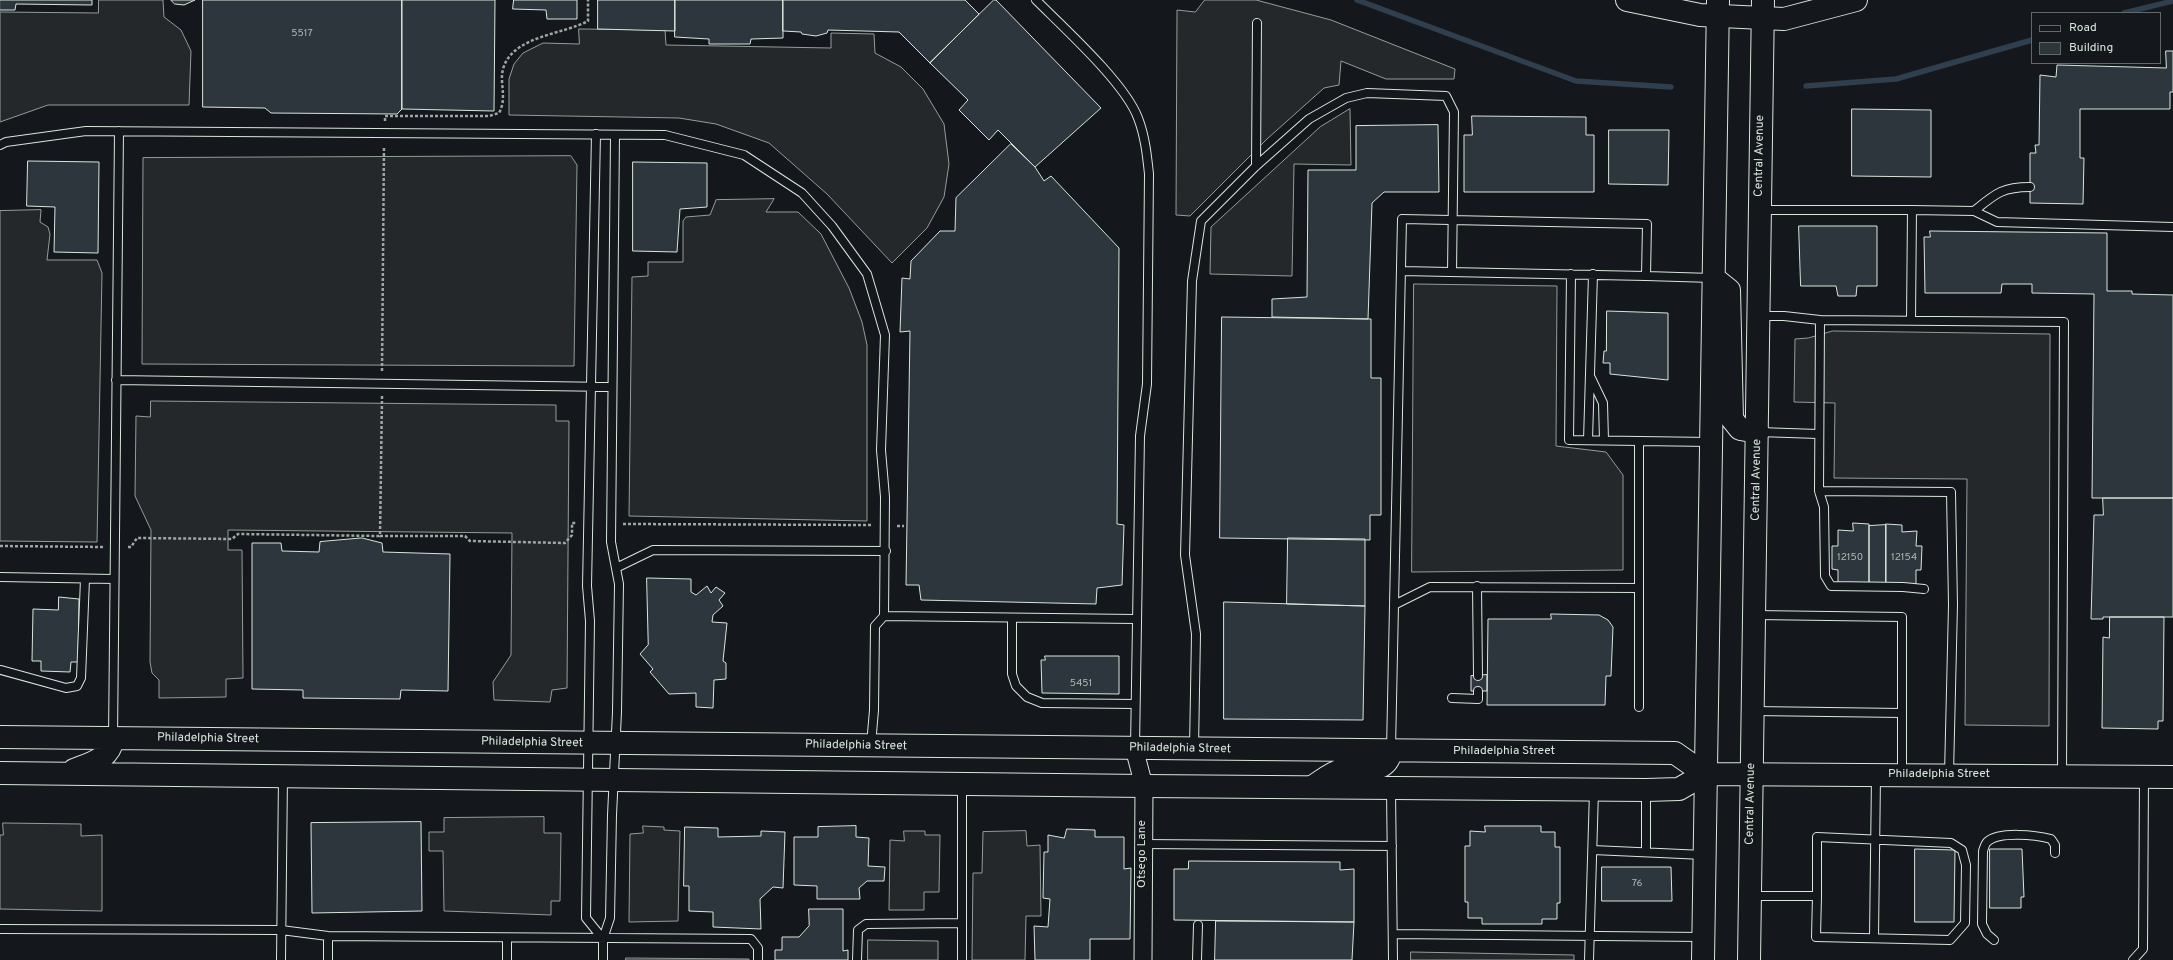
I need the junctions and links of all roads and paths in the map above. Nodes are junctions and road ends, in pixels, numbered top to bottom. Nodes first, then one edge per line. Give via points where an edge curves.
1 (588, 0) edge
2 (1036, 0) edge
3 (1627, 0) edge
4 (1856, 0) edge
5 (1718, 8) edge
6 (1763, 9) edge
7 (1257, 23) dead end
8 (119, 131) junction
9 (385, 133) junction
10 (596, 134) junction
11 (615, 134) junction
12 (0, 145) edge
13 (1256, 166) junction
14 (2030, 187) dead end
15 (1759, 210) junction
16 (1912, 210) junction
17 (1974, 211) junction
18 (1452, 221) junction
19 (2173, 227) edge
20 (1401, 271) junction
21 (1452, 272) junction
22 (1571, 274) junction
23 (1593, 274) junction
24 (1646, 276) junction
25 (1714, 278) junction
26 (1759, 316) junction
27 (1820, 320) junction
28 (1911, 320) junction
29 (1590, 376) junction
30 (116, 380) junction
31 (382, 384) junction
32 (612, 387) junction
33 (591, 388) junction
34 (1758, 432) junction
35 (1818, 434) junction
36 (1588, 440) junction
37 (1604, 440) junction
38 (1639, 441) junction
39 (1711, 442) junction
40 (1819, 491) junction
41 (588, 523) junction
42 (611, 524) junction
43 (886, 526) junction
44 (904, 526) dead end
45 (380, 536) junction
46 (0, 546) edge
47 (115, 547) junction
48 (886, 551) junction
49 (616, 568) junction
50 (0, 577) edge
51 (85, 578) junction
52 (114, 579) junction
53 (1477, 586) junction
54 (1639, 588) junction
55 (1924, 589) dead end
56 (1394, 605) junction
57 (1755, 614) junction
58 (884, 616) junction
59 (1012, 618) junction
60 (1135, 619) junction
61 (1, 670) edge
62 (1478, 676) dead end
63 (1478, 691) dead end
64 (1452, 698) dead end
65 (1135, 704) junction
66 (1639, 707) dead end
67 (1753, 711) junction
68 (1902, 713) junction
69 (0, 737) edge
70 (113, 738) junction
71 (588, 743) junction
72 (615, 744) junction
73 (870, 747) junction
74 (1134, 748) junction
75 (1194, 749) junction
76 (1391, 751) junction
77 (0, 773) edge
78 (63, 773) junction
79 (1705, 774) junction
80 (283, 775) junction
81 (1752, 775) junction
82 (1876, 775) junction
83 (1902, 775) junction
84 (1949, 775) junction
85 (2062, 776) junction
86 (2144, 776) junction
87 (2173, 776) edge
88 (587, 778) junction
89 (613, 779) junction
90 (962, 784) junction
91 (1144, 786) junction
92 (1311, 787) junction
93 (1391, 788) junction
94 (1594, 789) junction
95 (1646, 790) junction
96 (1875, 841) junction
97 (1143, 844) junction
98 (1392, 846) junction
99 (1593, 850) junction
100 (1646, 852) junction
101 (2055, 853) dead end
102 (1704, 855) junction
103 (1750, 896) junction
104 (1817, 896) junction
105 (962, 923) junction
106 (1198, 925) dead end
107 (0, 929) edge
108 (281, 930) junction
109 (1393, 934) junction
110 (328, 936) junction
111 (1590, 936) junction
112 (1704, 937) junction
113 (1874, 937) junction
114 (507, 938) junction
115 (603, 939) junction
116 (1994, 940) dead end
117 (281, 960) edge
118 (328, 960) edge
119 (507, 960) edge
120 (603, 960) edge
121 (758, 960) edge
122 (857, 960) edge
123 (962, 960) edge
124 (1143, 960) edge
125 (1197, 960) edge
126 (1393, 960) edge
127 (1590, 960) edge
128 (1703, 960) edge
129 (1749, 960) edge
130 (2133, 960) edge

1 - 9 path via 588,21 537,38 513,52 504,66 503,106 499,114 385,116
2 - 60 lane via 1122,90 1138,116 1146,144 1149,174 1146,384 1140,436
3 - 5 main road via 1700,15
4 - 6 main road via 1788,19
5 - 6 main road
5 - 25 main road
6 - 15 main road, Central Avenue
7 - 13 lane
8 - 9 lane
8 - 12 lane via 86,131
8 - 30 lane
9 - 10 lane
9 - 31 path
10 - 11 lane
10 - 33 lane
11 - 32 lane
11 - 43 lane via 665,135 744,155 802,193 832,226 867,274 885,334 881,450
13 - 18 lane via 1309,119 1346,98 1367,93 1446,96 1454,112
13 - 75 lane via 1201,221 1192,281 1185,555 1196,634
14 - 17 lane via 2012,187 1995,194
15 - 16 lane
15 - 26 main road, Central Avenue
16 - 17 lane
16 - 28 lane
17 - 19 lane via 1997,222
18 - 20 lane via 1402,219
18 - 21 lane
18 - 24 lane via 1647,224
20 - 21 lane
20 - 56 lane
21 - 22 lane
22 - 23 lane
22 - 36 lane via 1569,440
23 - 24 lane
23 - 29 lane
24 - 25 lane
25 - 34 main road via 1729,290 1732,419 1740,429
25 - 39 main road
26 - 27 lane
26 - 34 main road, Central Avenue
27 - 28 lane
27 - 35 lane
28 - 85 lane via 2064,322
29 - 36 lane
29 - 37 lane via 1603,403
30 - 31 lane
30 - 47 lane
31 - 33 lane
31 - 45 path
32 - 33 lane
32 - 42 lane
33 - 41 lane
34 - 35 lane
34 - 57 main road, Central Avenue
35 - 40 lane
36 - 37 lane
37 - 38 lane
38 - 39 lane
38 - 54 lane
39 - 79 main road
40 - 55 lane via 1824,507 1824,576 1831,586
40 - 84 lane via 1952,492 1953,605
41 - 45 path via 572,524 572,535 565,543 470,541 465,536
41 - 71 lane
42 - 43 path
42 - 49 lane via 611,542
43 - 44 path
43 - 48 lane
45 - 47 path via 238,534 232,539 137,538 131,547
46 - 47 path
47 - 52 lane
48 - 49 lane via 654,550
48 - 58 lane
49 - 72 lane via 619,584
50 - 51 lane
51 - 52 lane
51 - 61 lane via 81,678 77,686 66,688
52 - 70 lane
53 - 54 lane
53 - 56 lane via 1430,587
53 - 62 lane
54 - 66 lane
56 - 76 lane
57 - 67 main road, Central Avenue
57 - 68 lane via 1902,617
58 - 59 lane
58 - 73 lane via 876,626 874,710
59 - 60 lane
59 - 65 lane via 1012,674 1016,686 1027,697 1042,703
60 - 65 lane
63 - 64 lane via 1478,699
65 - 74 lane
67 - 68 lane
67 - 81 main road, Central Avenue
68 - 83 lane
69 - 70 main road, Philadelphia Street
70 - 71 main road, Philadelphia Street
70 - 78 main road via 111,748 105,756
71 - 72 main road, Philadelphia Street
71 - 88 lane
72 - 73 main road, Philadelphia Street
72 - 89 lane
73 - 74 main road, Philadelphia Street
74 - 75 main road, Philadelphia Street
74 - 91 street, Otsego Lane
75 - 76 main road, Philadelphia Street
76 - 79 main road, Philadelphia Street via 1675,753
76 - 92 main road via 1390,759 1382,766 1371,770 1340,770
77 - 78 main road
78 - 80 main road
79 - 81 main road, Philadelphia Street
79 - 95 main road via 1679,789
79 - 102 main road
80 - 88 main road
80 - 108 lane
81 - 82 main road, Philadelphia Street
81 - 103 main road, Central Avenue
82 - 83 main road, Philadelphia Street
82 - 96 lane
83 - 84 main road, Philadelphia Street
84 - 85 main road, Philadelphia Street
85 - 86 main road, Philadelphia Street
86 - 87 main road, Philadelphia Street
86 - 130 lane via 2143,949
88 - 89 main road
88 - 115 lane via 586,918
89 - 90 main road
89 - 115 lane via 610,918
90 - 91 main road
90 - 105 lane
91 - 92 main road
91 - 97 street, Otsego Lane
92 - 93 main road
93 - 94 main road
93 - 98 lane
94 - 95 main road
94 - 99 lane
95 - 100 lane
96 - 104 lane via 1817,837
96 - 113 lane
96 - 113 lane via 1951,844 1962,850 1966,865 1965,924 1950,940
97 - 98 lane
97 - 124 street, Otsego Lane
98 - 109 lane
99 - 100 lane
99 - 111 lane
100 - 102 lane
101 - 116 lane via 2055,845 2051,839 2040,836 1998,836 1986,842 1983,851 1982,924
102 - 112 main road
103 - 104 lane
103 - 129 main road, Central Avenue
104 - 113 lane via 1816,937
105 - 122 lane via 866,924 858,930
105 - 123 lane
106 - 125 lane
107 - 108 lane
108 - 110 lane
108 - 117 lane
109 - 111 lane
109 - 126 lane
110 - 114 lane
110 - 118 lane
111 - 112 lane
111 - 127 lane
112 - 128 main road
114 - 115 lane
114 - 119 lane
115 - 120 lane
115 - 121 lane via 751,939 758,948

